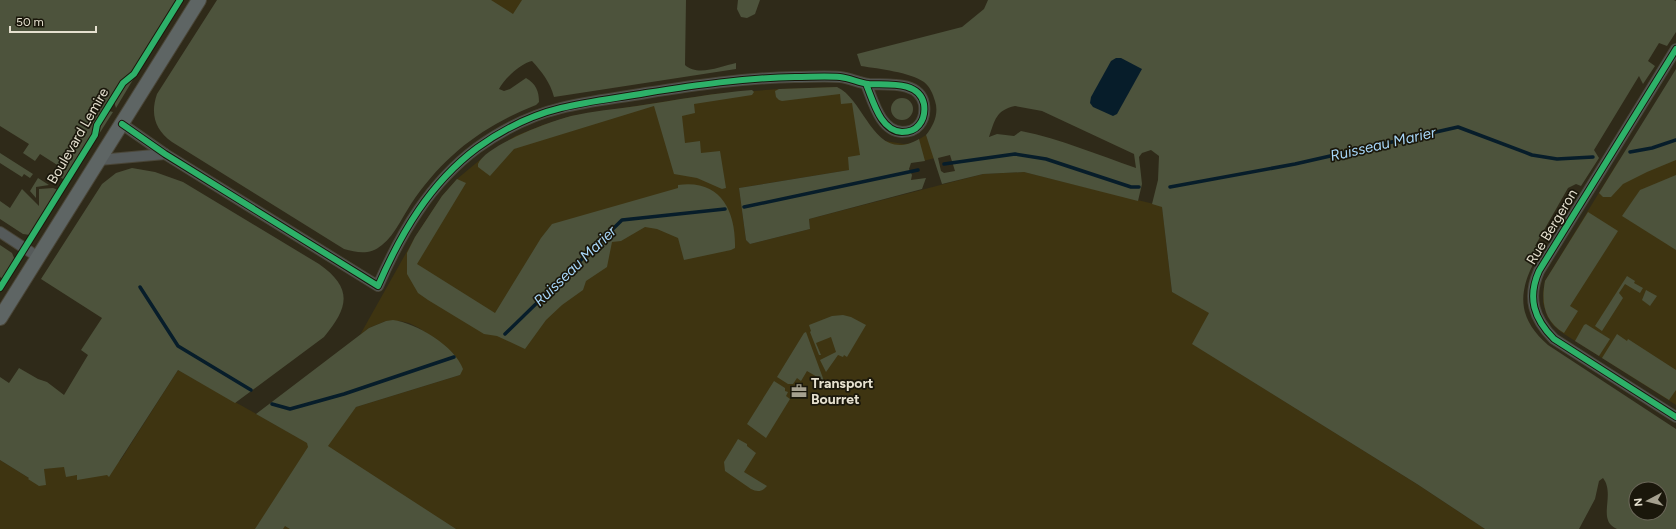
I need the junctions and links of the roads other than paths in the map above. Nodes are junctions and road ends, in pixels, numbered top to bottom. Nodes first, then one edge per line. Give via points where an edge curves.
1 (199, 0) edge
2 (1676, 49) edge
3 (866, 84) junction
4 (122, 124) junction
5 (165, 154) junction
6 (98, 160) junction
7 (0, 232) edge
8 (38, 257) junction
9 (0, 318) edge
10 (1676, 417) edge

1 - 4 main road, Boulevard Lemire
2 - 10 street, Rue Bergeron via 1539,271 1533,295 1536,314 1554,338
3 - 3 street via 889,127 906,132 920,124 924,115 924,104 915,91 898,85
3 - 5 street via 847,78 832,77 739,80 571,106 531,118 484,144 445,176 410,222 378,286
4 - 5 street
4 - 6 main road, Boulevard Lemire
5 - 6 street
6 - 8 main road, Boulevard Lemire
7 - 8 street
8 - 9 main road, Boulevard Lemire

